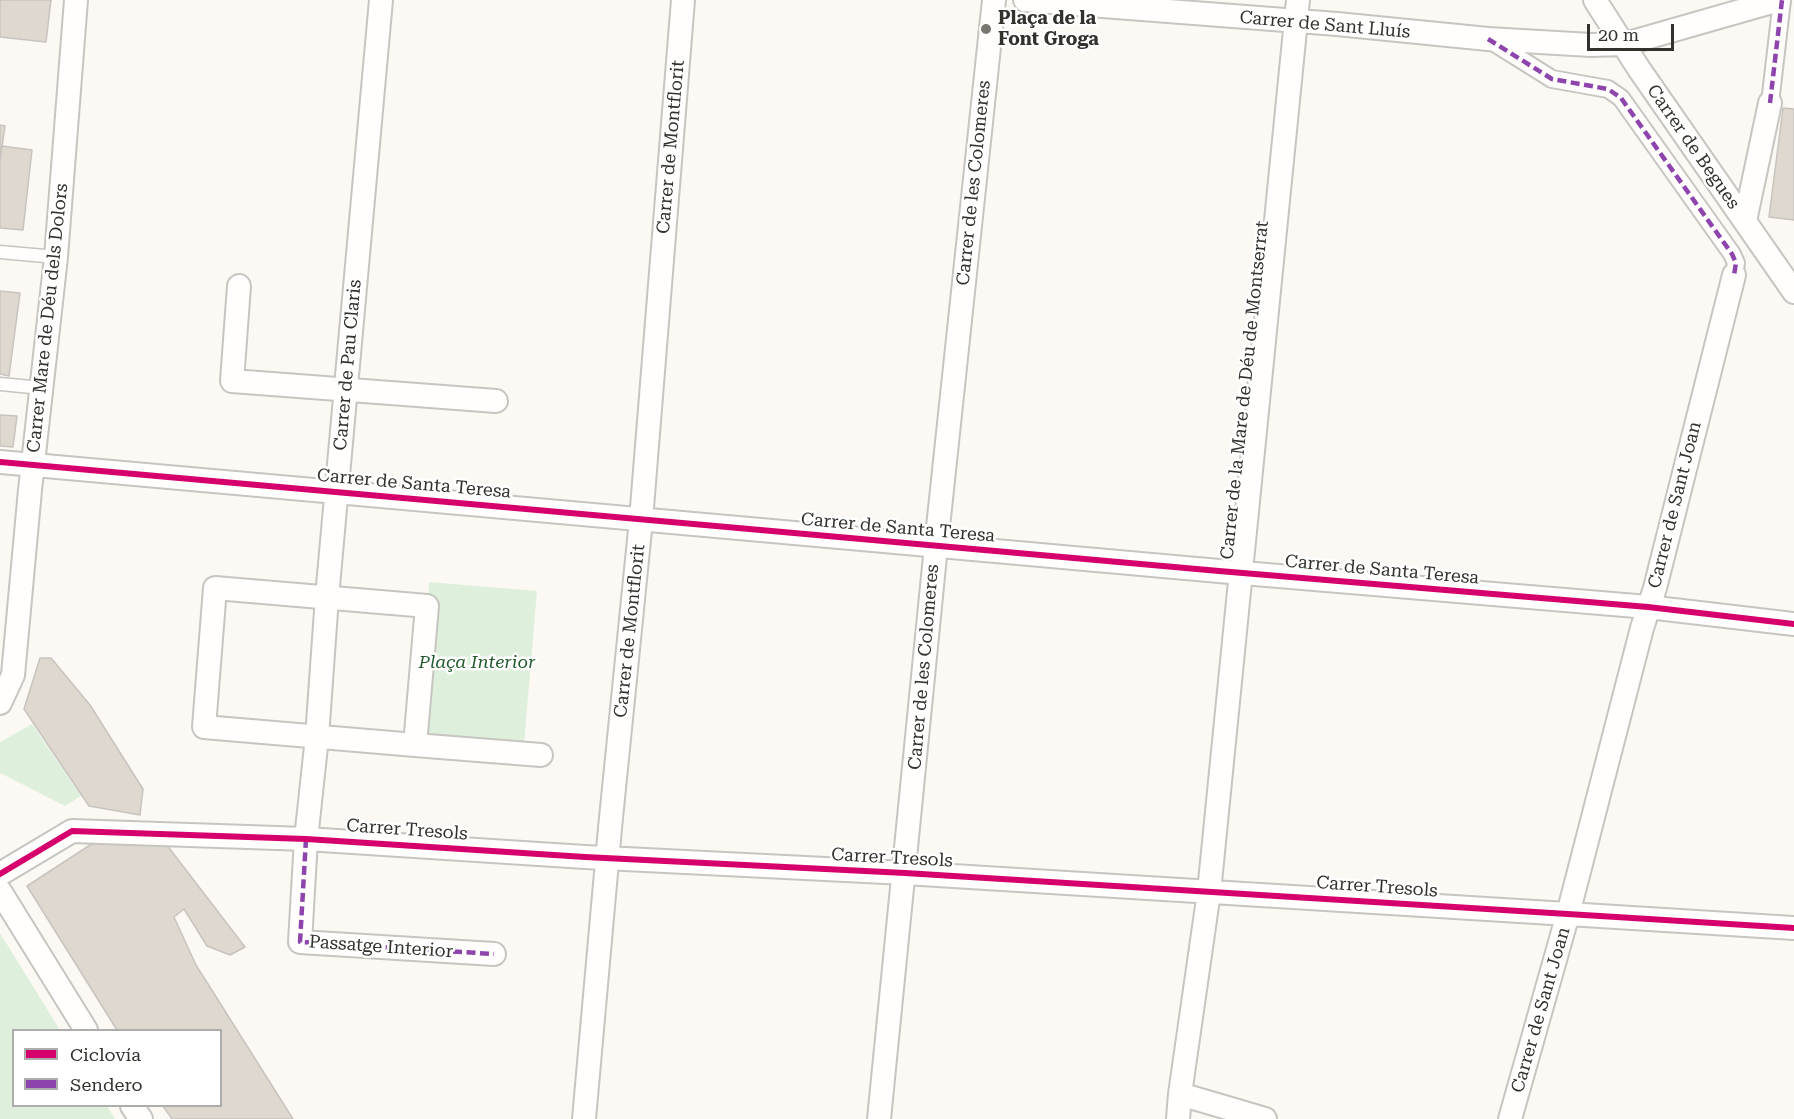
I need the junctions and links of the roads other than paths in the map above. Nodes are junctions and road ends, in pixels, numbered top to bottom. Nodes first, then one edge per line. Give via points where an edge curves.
1 (76, 0) edge
2 (381, 0) edge
3 (683, 0) edge
4 (994, 0) edge
5 (1025, 0) edge
6 (1595, 0) edge
7 (1780, 0) edge
8 (1297, 11) edge
9 (1488, 39) junction
10 (1625, 44) junction
11 (1770, 103) joint
12 (1744, 221) junction
13 (0, 252) edge
14 (56, 257) junction
15 (1734, 275) joint
16 (239, 286) dead end
17 (1794, 292) edge
18 (0, 384) edge
19 (42, 388) junction
20 (345, 389) junction
21 (496, 401) dead end
22 (0, 462) edge
23 (33, 465) junction
24 (336, 493) junction
25 (640, 520) junction
26 (936, 546) junction
27 (1242, 573) junction
28 (327, 597) junction
29 (1648, 608) junction
30 (1794, 624) edge
31 (0, 703) edge
32 (317, 737) junction
33 (415, 745) junction
34 (541, 755) dead end
35 (306, 838) junction
36 (607, 858) junction
37 (905, 873) junction
38 (0, 874) edge
39 (0, 891) edge
40 (1209, 892) junction
41 (1568, 914) junction
42 (1794, 928) edge
43 (494, 954) dead end
44 (85, 1029) edge
45 (1180, 1094) junction
46 (584, 1119) edge
47 (879, 1119) edge
48 (1178, 1119) edge
49 (1266, 1119) edge
50 (1510, 1119) edge

1 - 14 street, Carrer Mare de Déu dels Dolors
2 - 20 street, Carrer de Pau Claris
3 - 25 street, Carrer de Montflorit
4 - 26 street, Carrer de les Colomeres
5 - 8 street, Carrer de Sant Lluís
6 - 10 street, Carrer de Begues
7 - 10 street, Carrer de Sant Lluís
7 - 11 street
8 - 9 street, Carrer de Sant Lluís via 1337,24
8 - 27 street, Carrer de la Mare de Déu de Montserrat
9 - 10 street, Carrer de Sant Lluís
9 - 15 street, Carrer de Sant Joan via 1552,79 1608,89 1621,98 1732,254 1736,263
10 - 12 street, Carrer de Begues
11 - 12 street
12 - 17 street, Carrer de Begues
13 - 14 lane
14 - 19 street, Carrer Mare de Déu dels Dolors
15 - 29 street, Carrer de Sant Joan
16 - 20 street via 232,381
18 - 19 lane
19 - 23 street, Carrer Mare de Déu dels Dolors
20 - 21 street
20 - 24 street, Carrer de Pau Claris
22 - 23 street, Carrer de Santa Teresa
23 - 24 street, Carrer de Santa Teresa
23 - 31 street, Carrer Mare de Déu dels Dolors via 13,675
24 - 25 street, Carrer de Santa Teresa
24 - 28 street, Carrer de Pau Claris
25 - 26 street, Carrer de Santa Teresa
25 - 36 street, Carrer de Montflorit
26 - 27 street, Carrer de Santa Teresa
26 - 37 street, Carrer de les Colomeres
27 - 29 street, Carrer de Santa Teresa
27 - 40 street, Carrer de la Mare de Déu de Montserrat
28 - 32 street, Carrer de Pau Claris
28 - 32 street via 215,588 204,727
28 - 33 street via 427,606
29 - 30 street, Carrer de Santa Teresa
29 - 41 street, Carrer de Sant Joan
32 - 33 street
32 - 35 street, Carrer de Pau Claris
33 - 34 street
35 - 36 street, Carrer Tresols
35 - 38 street, Carrer Tresols via 72,831
35 - 43 street, Passatge Interior via 300,942
36 - 37 street, Carrer Tresols
36 - 46 street, Carrer de Montflorit
37 - 40 street, Carrer Tresols
37 - 47 street, Carrer de les Colomeres
39 - 44 street
40 - 41 street, Carrer Tresols
40 - 45 street, Carrer de la Mare de Déu de Montserrat
41 - 42 street, Carrer Tresols
41 - 50 street, Carrer de Sant Joan
45 - 48 street, Carrer de la Mare de Déu de Montserrat
45 - 49 street

